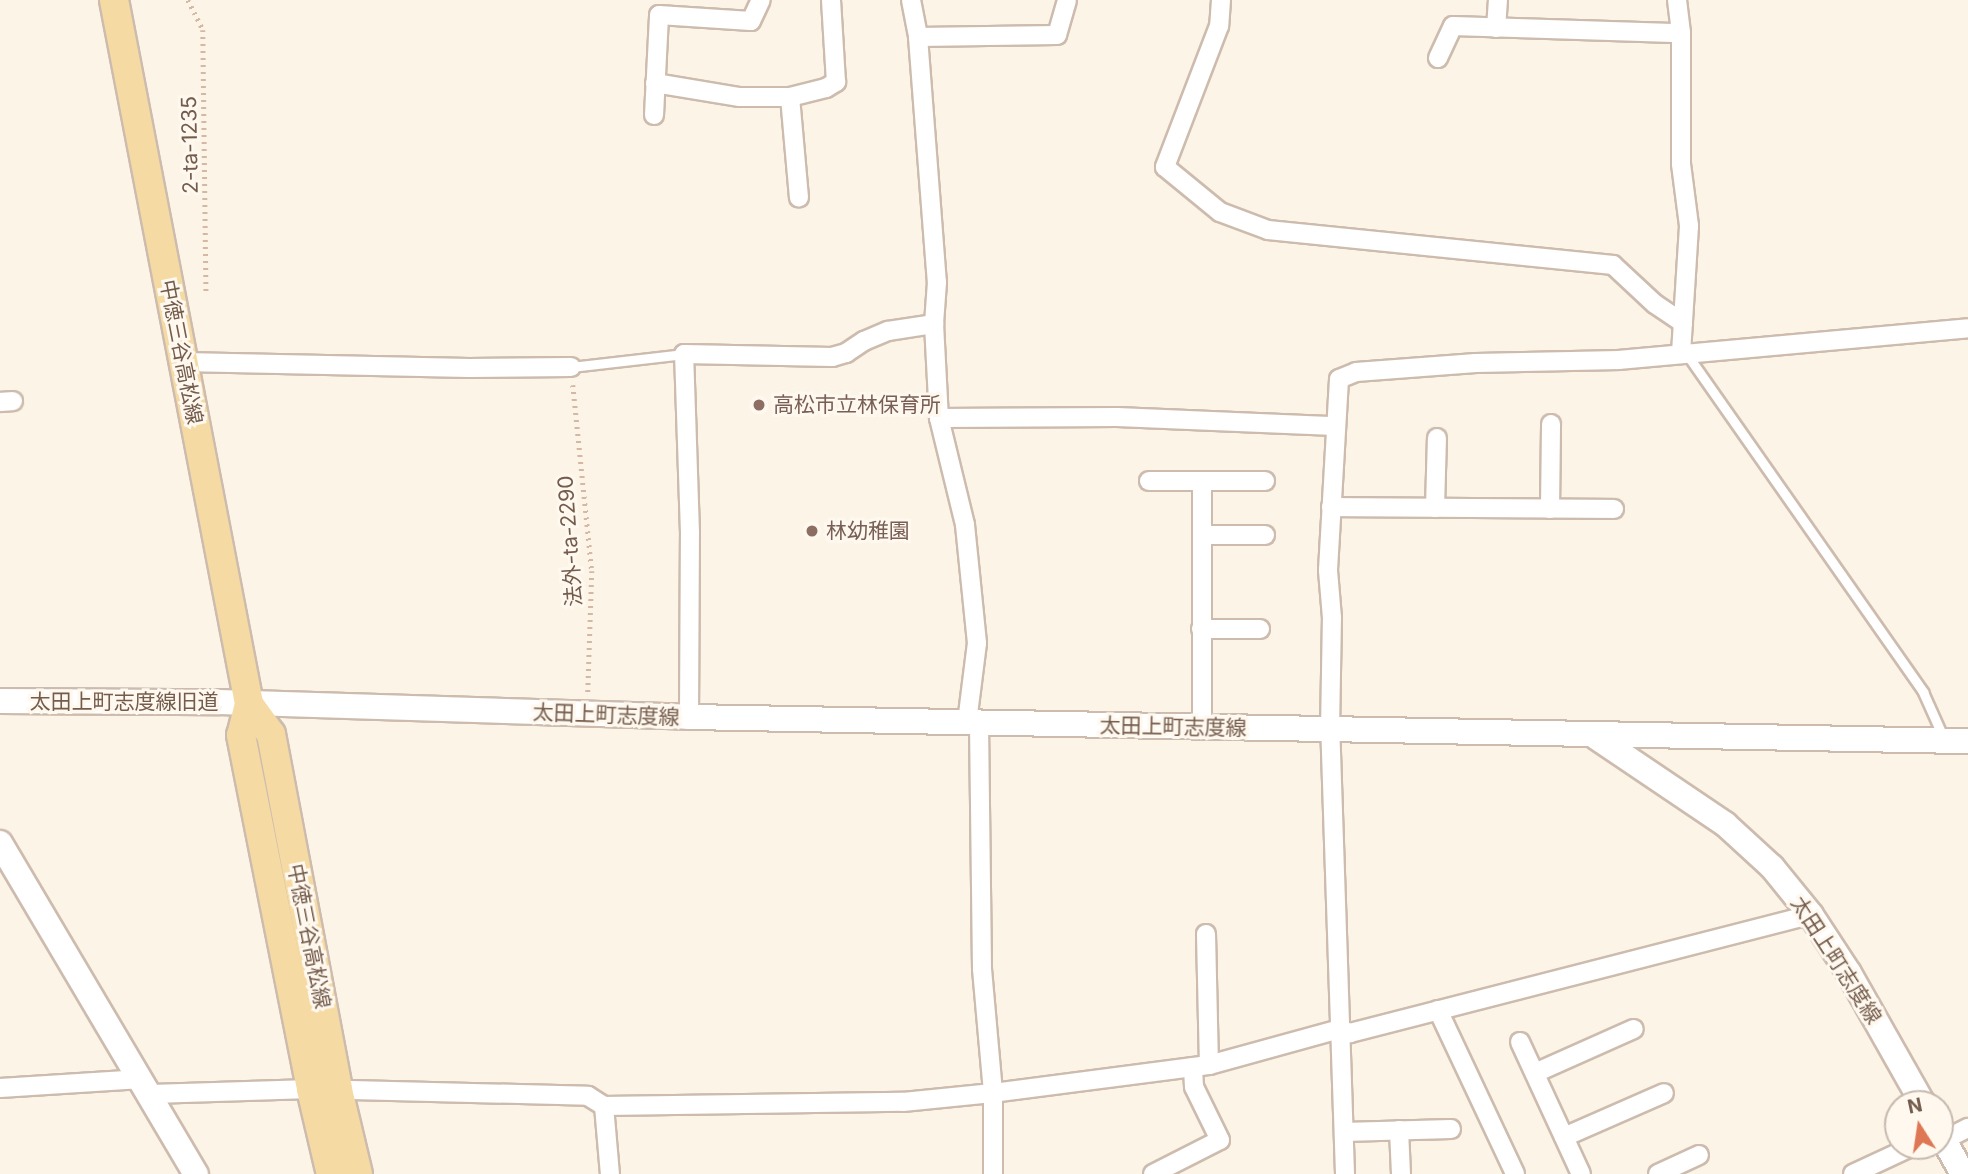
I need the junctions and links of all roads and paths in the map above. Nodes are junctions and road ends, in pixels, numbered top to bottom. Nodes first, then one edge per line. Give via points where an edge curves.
1 (114, 0) edge
2 (188, 0) edge
3 (761, 0) edge
4 (831, 0) edge
5 (911, 0) edge
6 (1067, 0) edge
7 (1221, 0) edge
8 (1497, 0) edge
9 (1677, 0) edge
10 (1496, 28) junction
11 (1681, 33) junction
12 (918, 37) junction
13 (1438, 58) dead end
14 (656, 83) junction
15 (790, 97) junction
16 (654, 115) dead end
17 (799, 198) dead end
18 (206, 293) dead end
19 (1683, 323) junction
20 (934, 324) junction
21 (1968, 328) edge
22 (1683, 353) junction
23 (684, 354) junction
24 (183, 362) junction
25 (571, 367) junction
26 (939, 418) junction
27 (1551, 424) dead end
28 (1335, 426) junction
29 (1437, 438) dead end
30 (1149, 481) dead end
31 (1202, 481) junction
32 (1265, 481) dead end
33 (1331, 507) junction
34 (1435, 508) junction
35 (1550, 509) junction
36 (1614, 509) dead end
37 (1203, 535) junction
38 (1265, 535) dead end
39 (1201, 629) junction
40 (1260, 629) dead end
41 (0, 701) edge
42 (248, 704) junction
43 (587, 714) junction
44 (688, 717) junction
45 (973, 722) junction
46 (1202, 727) junction
47 (1330, 730) junction
48 (1596, 736) junction
49 (1957, 741) edge
50 (0, 843) edge
51 (1811, 915) junction
52 (1206, 934) dead end
53 (1438, 1010) junction
54 (1634, 1029) dead end
55 (1340, 1030) junction
56 (1520, 1042) dead end
57 (1201, 1066) junction
58 (1535, 1073) junction
59 (146, 1087) junction
60 (0, 1088) edge
61 (324, 1090) junction
62 (1915, 1090) edge
63 (993, 1093) junction
64 (1664, 1093) dead end
65 (604, 1106) junction
66 (1451, 1129) dead end
67 (1399, 1130) junction
68 (1344, 1132) junction
69 (1564, 1137) junction
70 (1699, 1155) dead end
71 (1954, 1157) edge
72 (1884, 1160) edge
73 (196, 1174) edge
74 (331, 1174) edge
75 (358, 1174) edge
76 (610, 1174) edge
77 (993, 1174) edge
78 (1153, 1174) edge
79 (1345, 1174) edge
80 (1401, 1174) edge
81 (1515, 1174) edge
82 (1581, 1174) edge
83 (1658, 1174) edge
84 (1853, 1174) edge
85 (1964, 1174) edge

1 - 24 main road, 中徳三谷高松線
2 - 18 path, 2-ta-1235 via 204,30
3 - 14 street via 751,21 659,15
4 - 15 street via 836,82
5 - 12 street
6 - 12 street via 1057,35
7 - 19 street via 1219,26 1165,167 1220,212 1268,230 1613,265
8 - 10 street
9 - 11 street
10 - 11 street
10 - 13 street via 1453,26
11 - 19 street via 1681,164 1689,226
12 - 20 street via 937,282
14 - 15 street via 740,97
14 - 16 street
15 - 17 street
19 - 22 street
20 - 23 street via 888,331 832,357
20 - 26 street
21 - 22 street
22 - 28 street via 1356,372 1339,379
22 - 49 lane
23 - 25 lane
23 - 44 street via 690,533
24 - 25 street
24 - 42 main road, 中徳三谷高松線
25 - 43 path, 法外-ta-2290 via 592,572
26 - 28 street via 1117,417
26 - 45 street via 969,552 977,643
27 - 35 street
28 - 33 street
29 - 34 street
30 - 31 street
31 - 32 street
31 - 37 street
33 - 34 street
33 - 47 street
34 - 35 street
35 - 36 street
37 - 38 street
37 - 39 street
39 - 40 street
39 - 46 street
41 - 42 main road, 太田上町志度線旧道
42 - 43 main road, 太田上町志度線
42 - 61 main road, 中徳三谷高松線 via 271,734
43 - 44 main road, 太田上町志度線
44 - 45 main road, 太田上町志度線
45 - 46 main road, 太田上町志度線
45 - 63 street via 982,969
46 - 47 main road, 太田上町志度線
47 - 48 main road, 太田上町志度線
47 - 55 street
48 - 49 main road
48 - 51 main road, 太田上町志度線 via 1725,824 1772,867
50 - 59 main road
51 - 53 street
51 - 62 main road, 太田上町志度線
52 - 57 street
53 - 55 street via 1350,1033
53 - 81 street
54 - 58 street
55 - 57 street
55 - 68 street
56 - 58 street
57 - 63 street
57 - 78 street via 1194,1087 1220,1140
58 - 69 street
59 - 60 street
59 - 61 street
59 - 73 main road
61 - 65 street via 588,1096
61 - 74 main road, 中徳三谷高松線
61 - 75 main road, 中徳三谷高松線
63 - 65 street via 903,1102
63 - 77 street
64 - 69 street
65 - 76 street
66 - 67 street
67 - 68 street
67 - 80 street
68 - 79 street
69 - 82 street
70 - 83 street
71 - 85 main road
72 - 84 street

